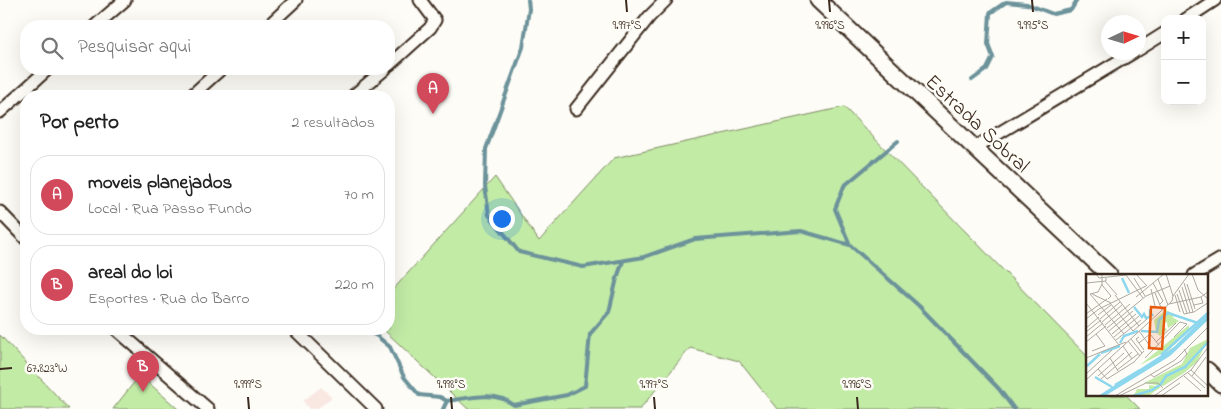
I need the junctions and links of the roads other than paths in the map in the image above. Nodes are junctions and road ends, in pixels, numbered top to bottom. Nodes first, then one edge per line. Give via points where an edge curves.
1 (296, 0) edge
2 (420, 0) edge
3 (666, 0) edge
4 (818, 0) edge
5 (1215, 0) edge
6 (116, 3) edge
7 (1192, 15) edge
8 (100, 20) edge
9 (274, 20) edge
10 (1161, 36) edge
11 (1146, 45) edge
12 (395, 60) edge
13 (1121, 60) edge
14 (41, 75) edge
15 (215, 75) edge
16 (378, 75) edge
17 (25, 90) edge
18 (198, 90) edge
19 (360, 90) edge
20 (20, 94) edge
21 (576, 108) dead end
22 (0, 112) edge
23 (974, 148) junction
24 (0, 212) edge
25 (20, 234) edge
26 (1221, 259) edge
27 (1108, 274) edge
28 (1196, 274) edge
29 (123, 335) edge
30 (300, 335) edge
31 (1208, 371) edge
32 (1221, 384) edge
33 (208, 409) edge
34 (376, 409) edge

1 - 9 street
2 - 12 street via 435,20
3 - 21 street
4 - 23 street, Estrada Sobral
5 - 7 street
6 - 8 street
10 - 11 street
13 - 23 street
14 - 17 street
15 - 18 street
16 - 19 street
20 - 22 street
23 - 27 street, Estrada Sobral
24 - 25 street
26 - 28 street
29 - 33 street
30 - 34 street
31 - 32 street

